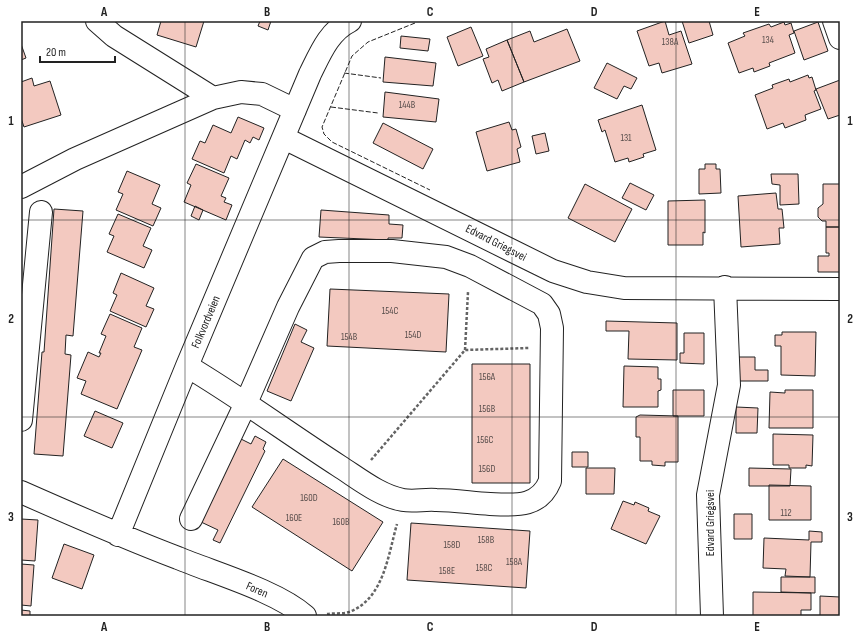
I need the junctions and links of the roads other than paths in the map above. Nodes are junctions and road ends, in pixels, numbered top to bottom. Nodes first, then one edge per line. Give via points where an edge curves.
1 (97, 21) edge
2 (350, 21) edge
3 (834, 21) edge
4 (840, 38) edge
5 (213, 98) junction
6 (295, 110) junction
7 (284, 138) junction
8 (21, 187) edge
9 (41, 212) dead end
10 (725, 287) junction
11 (840, 289) edge
12 (187, 366) junction
13 (246, 403) junction
14 (21, 420) edge
15 (21, 492) edge
16 (191, 519) dead end
17 (118, 535) junction
18 (305, 616) edge
19 (712, 616) edge

1 - 5 street via 114,36
2 - 6 street, Folkvordveien via 342,25 326,42
3 - 4 street
5 - 6 street via 241,92 262,94
5 - 8 street via 75,159
6 - 7 street, Folkvordveien
7 - 10 street, Edvard Griegsvei via 553,271 587,282 624,288
7 - 12 street, Folkvordveien
9 - 14 street
10 - 11 street, Edvard Griegsvei
10 - 19 street, Edvard Griegsvei via 729,384 708,495
12 - 13 street
12 - 17 street, Folkvordveien
13 - 13 street via 356,477 388,495 403,500 525,504 545,491 550,481 552,328 549,314 542,304 470,266 446,258 392,251 325,252 313,258 306,267
13 - 16 street
15 - 17 street, Foren
17 - 18 street, Foren via 293,606

